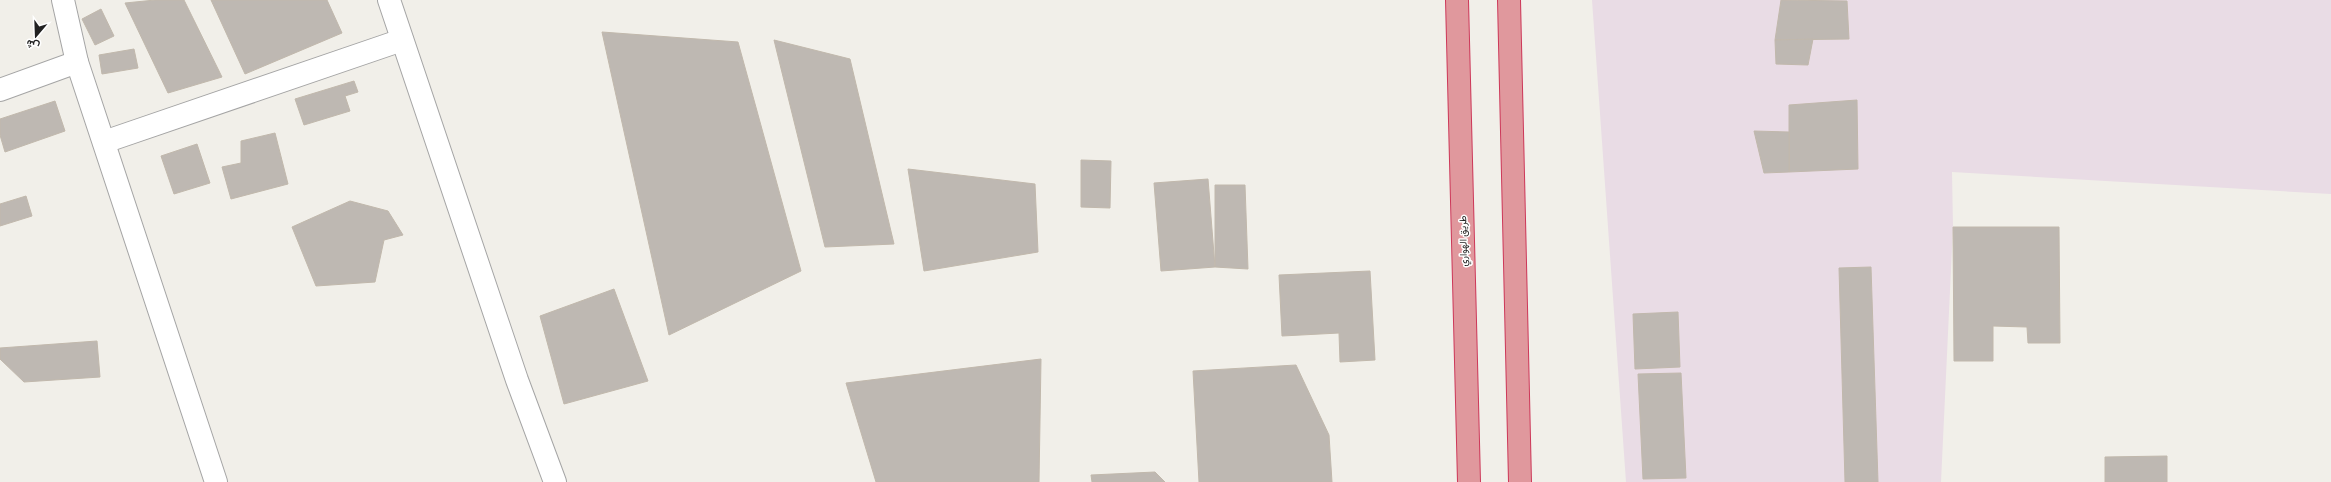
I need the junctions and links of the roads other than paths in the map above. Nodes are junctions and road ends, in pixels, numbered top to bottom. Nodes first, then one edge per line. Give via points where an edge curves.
1 (63, 0) edge
2 (389, 0) edge
3 (1457, 0) edge
4 (1509, 0) edge
5 (402, 40) junction
6 (77, 62) junction
7 (0, 90) edge
8 (104, 142) junction
9 (216, 482) edge
10 (555, 482) edge
11 (1469, 482) edge
12 (1520, 482) edge

1 - 6 street
2 - 5 street
3 - 11 highway, طريق الهواري
4 - 12 highway
5 - 8 street
5 - 10 street via 517,380
6 - 7 street
6 - 8 street
8 - 9 street

